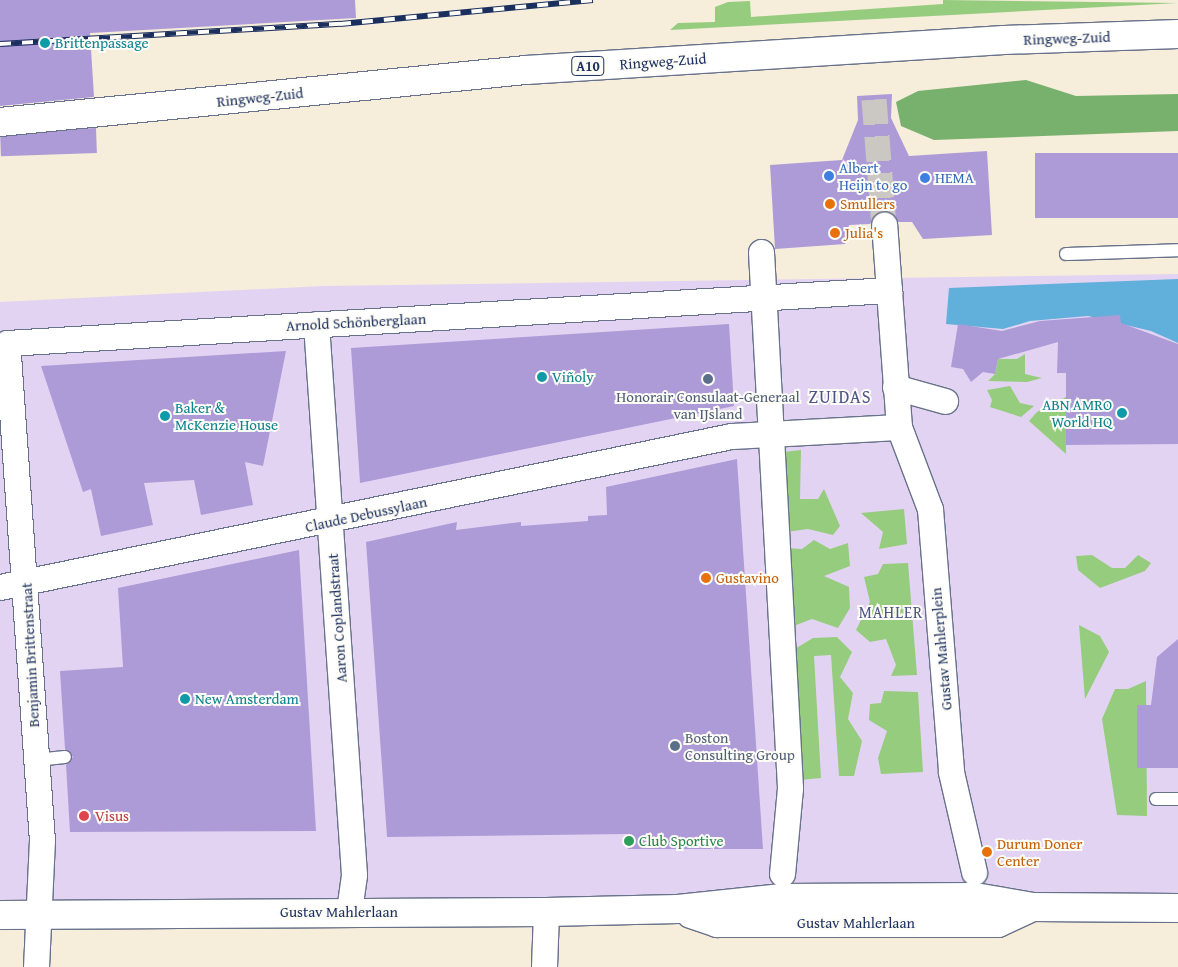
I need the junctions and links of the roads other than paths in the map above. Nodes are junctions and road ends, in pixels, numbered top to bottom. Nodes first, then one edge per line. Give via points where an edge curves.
1 (1178, 34) edge
2 (0, 122) edge
3 (884, 225) tunnel mouth
4 (1178, 250) edge
5 (761, 252) dead end
6 (1066, 254) dead end
7 (889, 290) junction
8 (764, 298) junction
9 (316, 324) junction
10 (7, 343) joint
11 (895, 387) junction
12 (945, 401) dead end
13 (899, 428) junction
14 (771, 435) junction
15 (330, 521) junction
16 (26, 582) junction
17 (0, 587) edge
18 (65, 757) dead end
19 (36, 760) junction
20 (1156, 799) dead end
21 (1178, 799) edge
22 (974, 872) dead end
23 (782, 874) dead end
24 (1178, 908) edge
25 (349, 912) junction
26 (546, 912) junction
27 (0, 914) edge
28 (38, 915) junction
29 (36, 967) edge
30 (544, 967) edge

1 - 2 main road, Ringweg-Zuid / A10 via 535,69
3 - 7 street, Gustav Mahlerplein
4 - 6 lane
5 - 8 street
7 - 8 street
7 - 11 street, Gustav Mahlerplein
8 - 9 street, Arnold Schönberglaan
8 - 14 street
9 - 10 street, Arnold Schönberglaan
9 - 15 street, Aaron Coplandstraat
10 - 16 street, Benjamin Brittenstraat
11 - 12 street
11 - 13 street, Gustav Mahlerplein
13 - 14 street
13 - 22 street, Gustav Mahlerplein via 930,510 951,772
14 - 15 street, Claude Debussylaan via 731,436
14 - 23 street via 790,788
15 - 16 street, Claude Debussylaan
15 - 25 street, Aaron Coplandstraat via 354,875
16 - 17 street, Claude Debussylaan
16 - 19 street, Benjamin Brittenstraat
18 - 19 lane
19 - 28 street, Benjamin Brittenstraat via 42,877
20 - 21 lane
24 - 26 main road, Gustav Mahlerlaan via 1033,907 998,923 717,923 678,909
25 - 26 main road, Gustav Mahlerlaan
25 - 28 main road, Gustav Mahlerlaan
26 - 30 street
27 - 28 main road, Gustav Mahlerlaan
28 - 29 street, Benjamin Brittenstraat

